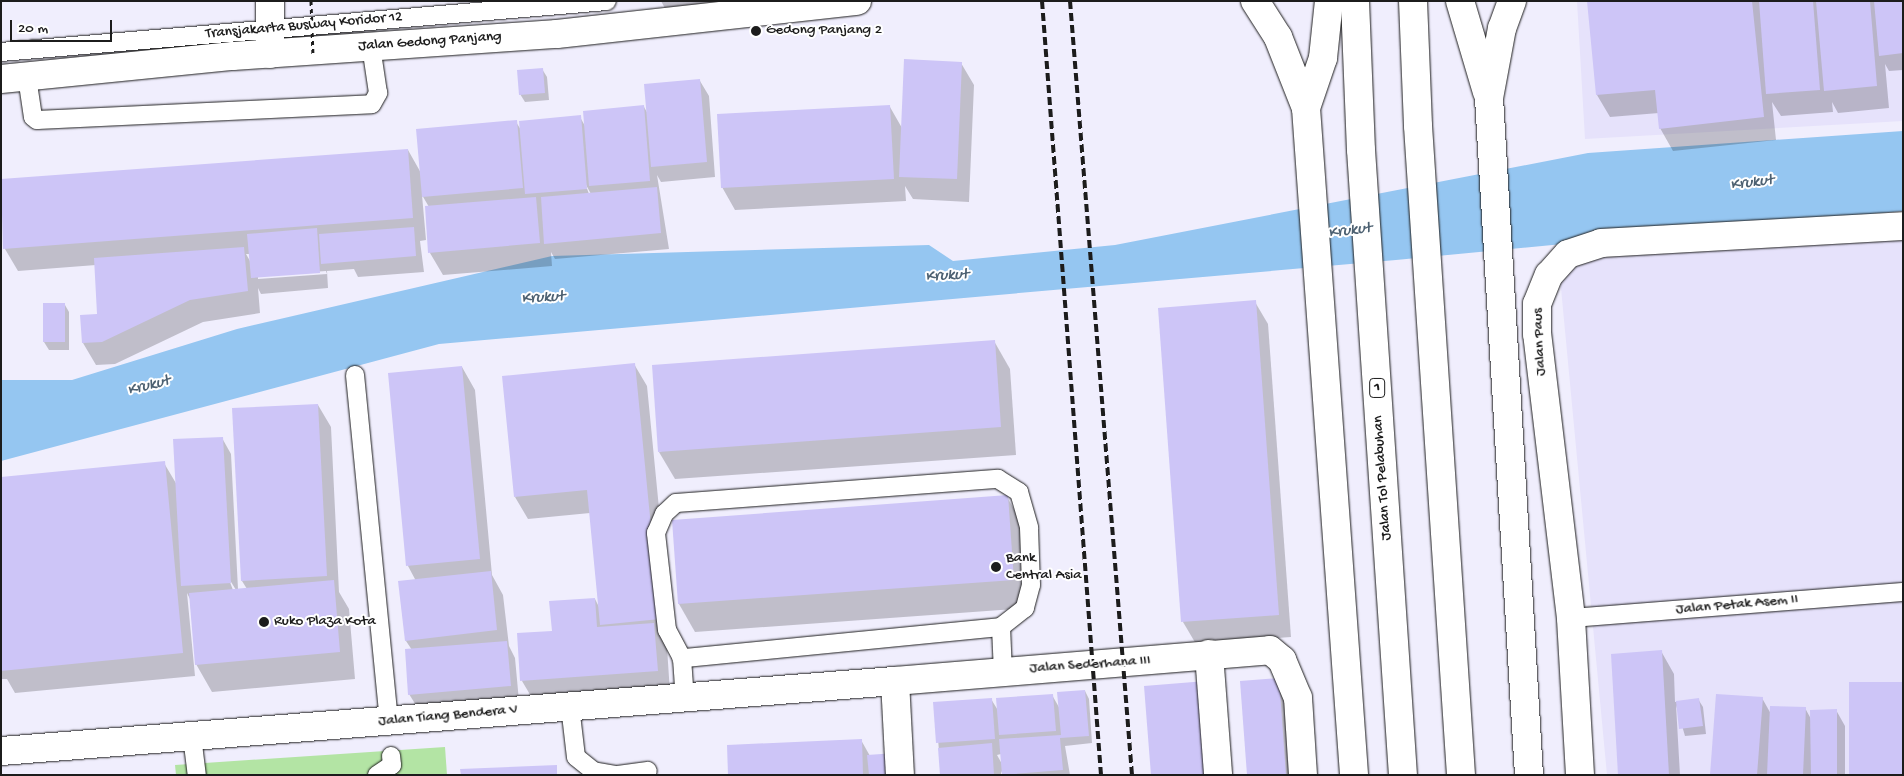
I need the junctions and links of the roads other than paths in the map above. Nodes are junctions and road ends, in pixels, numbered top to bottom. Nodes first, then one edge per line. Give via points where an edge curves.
1 (270, 1) edge
2 (607, 1) edge
3 (857, 1) edge
4 (1255, 1) edge
5 (1328, 1) edge
6 (1355, 1) edge
7 (1413, 1) edge
8 (1460, 1) edge
9 (1512, 1) edge
10 (270, 41) junction
11 (370, 46) junction
12 (1, 52) edge
13 (14, 78) edge
14 (1489, 109) junction
15 (1307, 118) junction
16 (1903, 226) edge
17 (356, 375) dead end
18 (1903, 592) edge
19 (1570, 618) junction
20 (1001, 627) junction
21 (1209, 654) junction
22 (682, 658) junction
23 (1003, 672) junction
24 (895, 681) junction
25 (685, 697) junction
26 (570, 706) junction
27 (389, 721) junction
28 (192, 736) junction
29 (1, 751) edge
30 (390, 756) dead end
31 (648, 771) dead end
32 (197, 775) edge
33 (378, 775) edge
34 (616, 775) edge
35 (900, 775) edge
36 (1218, 775) edge
37 (1303, 775) edge
38 (1354, 775) edge
39 (1403, 775) edge
40 (1461, 775) edge
41 (1530, 775) edge
42 (1580, 775) edge

1 - 10 main road
2 - 10 lane, Transjakarta Busway Koridor 12
3 - 11 main road, Jalan Gedong Panjang via 557,34
4 - 15 main road via 1278,37
5 - 15 main road via 1322,58
6 - 39 main road, Jalan Tol Pelabuhan / 1 via 1361,150
7 - 40 main road via 1418,126
8 - 14 main road
9 - 14 main road via 1502,28
10 - 11 main road, Jalan Gedong Panjang
10 - 12 lane, Transjakarta Busway Koridor 12
10 - 13 main road, Jalan Gedong Panjang
11 - 13 lane via 378,93 372,104 37,120 32,117
14 - 41 main road
15 - 38 main road
16 - 19 main road, Jalan Paus via 1601,243 1568,254 1549,275 1537,304 1537,334
17 - 27 lane
18 - 19 lane, Jalan Petak Asem II
19 - 42 main road, Jalan Paus
20 - 22 lane
20 - 22 lane via 1025,608 1031,585 1029,528 1020,492 998,479 676,503 664,514 656,533 667,630
20 - 23 lane
21 - 23 main road, Jalan Sederhana III
21 - 36 main road
21 - 37 main road, Jalan Sederhana III via 1263,649 1282,660 1298,698
22 - 25 lane
23 - 24 main road, Jalan Sederhana III
24 - 25 main road, Jalan Tiang Bendera V
24 - 35 main road
25 - 26 main road, Jalan Tiang Bendera V
26 - 27 main road, Jalan Tiang Bendera V
26 - 34 lane via 576,757 593,771
27 - 28 main road, Jalan Tiang Bendera V
28 - 29 main road, Jalan Tiang Bendera V
28 - 32 lane
30 - 33 lane via 392,765
31 - 34 lane

